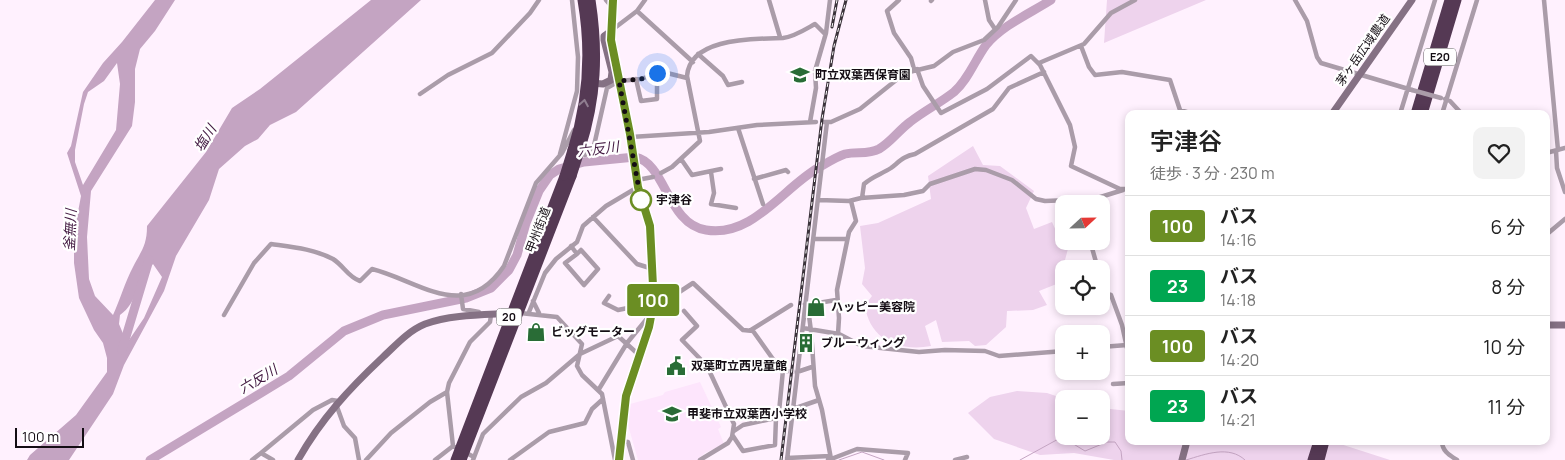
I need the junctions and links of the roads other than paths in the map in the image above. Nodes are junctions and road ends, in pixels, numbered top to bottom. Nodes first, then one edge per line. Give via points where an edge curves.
1 (539, 0) edge
2 (590, 0) edge
3 (606, 0) edge
4 (645, 0) edge
5 (769, 0) edge
6 (830, 0) edge
7 (899, 0) edge
8 (984, 0) edge
9 (1016, 0) edge
10 (1135, 0) edge
11 (1295, 0) edge
12 (1412, 0) edge
13 (1436, 0) edge
14 (1449, 0) edge
15 (1457, 0) edge
16 (1477, 0) edge
17 (1544, 0) edge
18 (576, 2) edge
19 (612, 4) edge
20 (636, 11) junction
21 (995, 29) junction
22 (611, 31) junction
23 (825, 34) junction
24 (780, 37) junction
25 (1081, 46) junction
26 (698, 54) junction
27 (693, 62) junction
28 (1039, 63) junction
29 (915, 69) junction
30 (1044, 72) junction
31 (657, 73) junction
32 (1360, 75) junction
33 (687, 78) junction
34 (636, 79) junction
35 (619, 81) junction
36 (742, 82) dead end
37 (591, 83) junction
38 (1410, 89) junction
39 (420, 94) dead end
40 (1443, 99) junction
41 (1180, 110) edge
42 (1335, 110) edge
43 (1402, 110) edge
44 (1416, 110) edge
45 (1424, 110) edge
46 (1442, 110) edge
47 (1458, 110) edge
48 (810, 122) junction
49 (816, 122) dead end
50 (579, 128) junction
51 (738, 128) junction
52 (699, 133) junction
53 (631, 136) junction
54 (1565, 148) edge
55 (1557, 150) junction
56 (579, 151) junction
57 (1550, 151) edge
58 (562, 157) junction
59 (681, 159) junction
60 (721, 170) dead end
61 (711, 172) junction
62 (788, 172) dead end
63 (661, 173) dead end
64 (653, 177) dead end
65 (754, 179) junction
66 (637, 184) junction
67 (1125, 189) edge
68 (1125, 189) edge
69 (1565, 192) edge
70 (1107, 195) edge
71 (862, 198) junction
72 (819, 200) junction
73 (851, 201) junction
74 (1055, 201) edge
75 (763, 204) dead end
76 (736, 208) dead end
77 (593, 217) junction
78 (1565, 219) edge
79 (1550, 232) edge
80 (814, 239) junction
81 (847, 239) junction
82 (571, 246) junction
83 (577, 254) junction
84 (653, 269) junction
85 (461, 295) junction
86 (1110, 295) edge
87 (609, 296) dead end
88 (836, 300) junction
89 (533, 301) junction
90 (806, 304) junction
91 (791, 305) dead end
92 (653, 309) junction
93 (529, 312) junction
94 (684, 312) dead end
95 (514, 313) junction
96 (539, 314) junction
97 (224, 315) dead end
98 (491, 315) junction
99 (481, 316) junction
100 (1550, 325) edge
101 (1565, 325) edge
102 (803, 328) junction
103 (751, 330) junction
104 (811, 331) junction
105 (838, 334) junction
106 (1125, 335) edge
107 (627, 343) junction
108 (1125, 345) edge
109 (1110, 346) edge
110 (1055, 352) edge
111 (580, 354) junction
112 (639, 355) junction
113 (812, 367) junction
114 (796, 372) junction
115 (1125, 383) edge
116 (1113, 384) dead end
117 (599, 390) junction
118 (447, 392) junction
119 (603, 399) junction
120 (819, 400) junction
121 (337, 403) junction
122 (793, 409) junction
123 (776, 418) junction
124 (733, 433) junction
125 (620, 441) junction
126 (1186, 445) edge
127 (1318, 445) edge
128 (1323, 445) edge
129 (1442, 445) edge
130 (460, 452) edge
131 (260, 453) junction
132 (967, 457) dead end
133 (474, 458) edge
134 (830, 458) edge
135 (787, 459) edge
136 (1316, 459) edge
137 (252, 460) edge
138 (273, 460) edge
139 (298, 460) edge
140 (359, 460) edge
141 (366, 460) edge
142 (435, 460) edge
143 (455, 460) edge
144 (510, 460) edge
145 (614, 460) edge
146 (619, 460) edge
147 (633, 460) edge
148 (700, 460) edge
149 (905, 460) edge
150 (955, 460) edge
151 (1182, 460) edge
152 (1457, 460) edge

1 - 39 street via 530,14 492,53 448,75
2 - 37 highway, 甲州街道 / 20 via 597,50
3 - 19 street
4 - 20 street
5 - 24 street
6 - 23 street
7 - 29 street via 887,10 894,33
8 - 21 street
9 - 21 street
10 - 25 street via 1111,13
11 - 32 street via 1307,21 1317,57 1322,62
12 - 32 street, 茅ヶ岳広域農道
13 - 38 street
14 - 44 highway, E20
15 - 45 highway, E20
16 - 40 street
17 - 55 street
18 - 37 highway, 甲州街道 / 20 via 588,50
18 - 58 street via 577,91
19 - 22 main road
20 - 22 street
20 - 27 street
21 - 29 street via 984,40 953,52 934,66
22 - 35 main road
22 - 37 street via 604,40 612,76 606,83
23 - 24 street via 815,24
23 - 48 street via 815,71 816,88
24 - 26 street via 720,43
25 - 28 street
25 - 41 street via 1088,67 1095,75 1122,72 1170,80
26 - 27 street
26 - 36 street via 723,76 728,85
27 - 33 street
28 - 29 street via 1031,56 987,89 941,113
28 - 30 street
29 - 72 street via 896,78 860,109 825,122
30 - 67 street via 1074,140 1070,166
30 - 71 street via 1009,88 993,109 976,120 915,154 904,156 892,167 876,174 864,184
31 - 33 street via 667,72
31 - 34 street
31 - 34 street via 657,99 641,101
32 - 38 street
32 - 42 street, 茅ヶ岳広域農道
33 - 52 street
34 - 35 street
35 - 53 main road
35 - 56 street via 606,88 593,150
50 -> 37 highway, 甲州街道 / 20
37 - 56 highway, 甲州街道 / 20
38 - 40 street, bridge
38 - 43 street
40 - 46 street
40 - 47 street
48 - 49 street
48 - 51 street
50 - 56 highway, 甲州街道 / 20
50 - 58 street via 574,130
51 - 52 street
51 - 65 street
52 - 53 street
52 - 59 street via 700,141
53 - 66 main road
54 - 55 street
55 - 57 street
55 - 69 street via 1557,168
56 - 95 highway, 甲州街道 / 20, bridge
58 - 85 street via 536,183 501,272 485,286
59 - 61 street via 692,175
59 - 63 street
60 - 61 street
61 - 76 street via 712,204
62 - 65 street
64 - 66 street
65 - 75 street
66 - 77 street
66 - 84 main road via 650,226
68 - 70 street
71 - 73 street
71 - 74 street via 922,191 930,184 975,169 1012,180 1036,199
72 - 73 street
72 - 80 street
73 - 81 street via 856,221
77 - 82 street via 583,226 577,242
77 - 84 street via 637,264
78 - 79 street
80 - 81 street
80 - 90 street
81 - 88 street
82 - 83 street
82 - 89 street via 550,266
83 - 83 street via 582,250 598,269 584,285 565,263
84 - 92 main road
85 - 97 street via 440,295 372,269 360,281 353,279 342,266 323,254 271,244 254,263
85 - 99 street via 463,308
86 - 106 street
87 - 92 street via 604,303 618,310 647,304
88 - 90 street
88 - 105 street
89 - 93 street
89 - 96 street
90 - 102 street
90 - 104 street
91 - 103 street
92 - 103 street via 693,283 743,330
92 - 107 street
92 - 112 main road
93 - 95 street
93 - 96 street
94 - 124 street via 697,326 682,340 707,366 734,424
95 - 98 street
95 - 130 highway, 甲州街道 / 20
96 - 111 street via 561,319 582,344
98 - 99 street
98 - 118 street via 490,322 467,348
99 - 121 street via 436,321 411,331
100 - 101 street
102 - 104 street
102 - 114 street
103 - 123 street via 780,369 785,371
104 - 105 street
104 - 113 street
105 - 110 street via 862,346 919,352 985,351 999,356
107 - 111 street via 618,336
107 - 112 street
107 - 117 street
108 - 109 street
111 - 117 street via 579,370
111 - 133 street via 546,382 521,397 483,434
112 - 125 main road via 626,396
113 - 114 street
113 - 120 street
114 - 122 street
115 - 116 street
117 - 119 street
118 - 130 street
118 - 141 street via 391,433
119 - 144 street via 592,408 585,423 550,432
119 - 145 street
120 - 122 street
120 - 134 street
121 - 131 street via 332,400 313,410
121 - 139 street
121 - 140 street via 344,426 355,438
122 - 135 street
123 - 124 street via 743,426
123 - 124 street via 775,445 743,451
124 - 148 street via 728,442
125 - 146 main road
125 - 147 street via 628,442
126 - 151 street
127 - 136 highway
128 - 136 highway
129 - 152 street
130 - 133 street
130 - 142 street
130 - 143 highway, 甲州街道 / 20
131 - 137 street
131 - 138 street
132 - 150 street
134 - 135 street
134 - 149 street via 866,448 908,452

